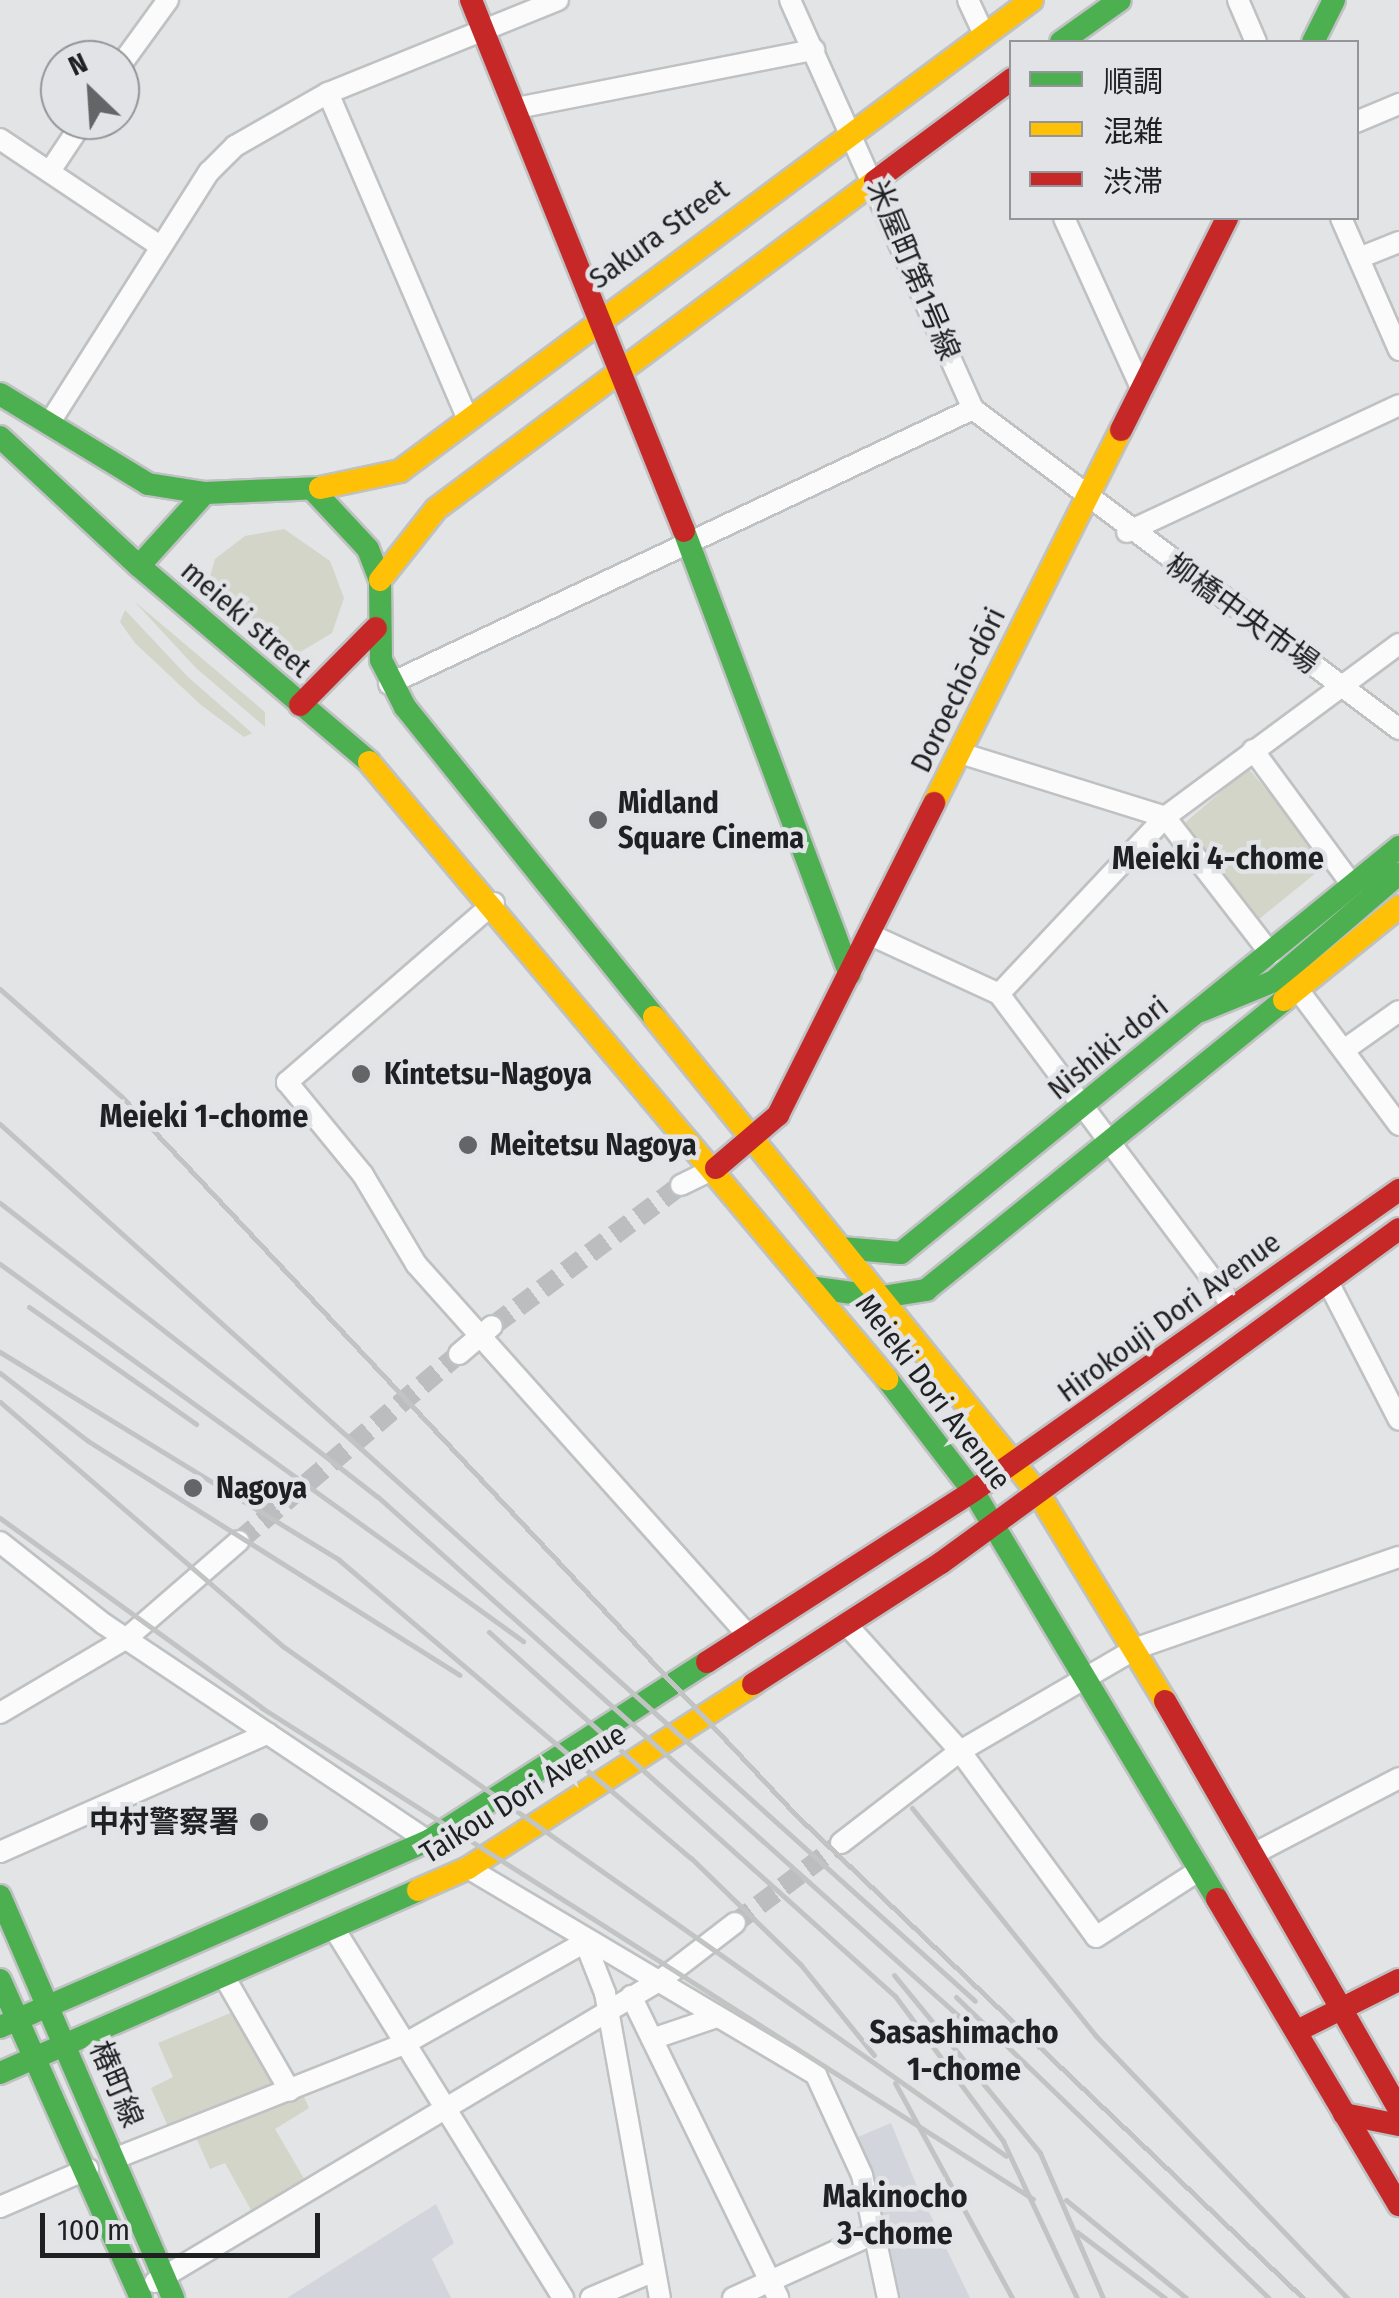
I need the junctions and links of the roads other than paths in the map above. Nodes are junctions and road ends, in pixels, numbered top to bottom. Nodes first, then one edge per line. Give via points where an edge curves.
1 (168, 0) edge
2 (471, 0) edge
3 (558, 0) edge
4 (790, 0) edge
5 (968, 0) edge
6 (1032, 0) edge
7 (1120, 0) edge
8 (1238, 0) edge
9 (1334, 0) edge
10 (482, 25) junction
11 (984, 35) junction
12 (139, 40) edge
13 (1064, 40) edge
14 (1255, 40) edge
15 (1314, 40) edge
16 (814, 50) junction
17 (1009, 89) edge
18 (328, 93) junction
19 (1399, 104) edge
20 (516, 108) junction
21 (1359, 121) edge
22 (852, 130) junction
23 (0, 140) edge
24 (71, 140) edge
25 (50, 171) junction
26 (872, 176) junction
27 (1065, 220) edge
28 (1226, 220) edge
29 (1342, 220) edge
30 (1399, 242) edge
31 (160, 246) junction
32 (1358, 258) junction
33 (602, 314) junction
34 (1399, 350) edge
35 (622, 364) junction
36 (1142, 390) junction
37 (0, 394) edge
38 (1399, 405) edge
39 (974, 408) junction
40 (52, 418) junction
41 (467, 418) junction
42 (0, 438) edge
43 (314, 491) junction
44 (205, 493) junction
45 (1089, 495) junction
46 (1128, 532) junction
47 (689, 543) junction
48 (139, 566) junction
49 (380, 580) junction
50 (376, 628) junction
51 (1399, 644) edge
52 (1340, 683) junction
53 (390, 684) junction
54 (300, 705) junction
55 (1399, 729) edge
56 (1253, 750) junction
57 (960, 753) junction
58 (1165, 816) junction
59 (1399, 847) edge
60 (1399, 874) edge
61 (1353, 886) junction
62 (494, 903) junction
63 (1399, 907) edge
64 (872, 934) junction
65 (1271, 954) junction
66 (850, 974) junction
67 (1299, 991) junction
68 (999, 994) junction
69 (1399, 1011) edge
70 (1200, 1012) junction
71 (1344, 1050) junction
72 (1085, 1106) junction
73 (1399, 1125) edge
74 (752, 1140) junction
75 (1110, 1141) junction
76 (716, 1168) junction
77 (681, 1185) tunnel mouth
78 (1399, 1190) edge
79 (1399, 1229) edge
80 (841, 1248) junction
81 (1326, 1280) junction
82 (816, 1288) junction
83 (882, 1297) junction
84 (1234, 1308) junction
85 (489, 1329) junction
86 (459, 1354) tunnel mouth
87 (1397, 1411) edge
88 (1014, 1462) junction
89 (972, 1491) junction
90 (1038, 1493) junction
91 (995, 1526) junction
92 (239, 1541) tunnel mouth
93 (0, 1542) edge
94 (1399, 1557) edge
95 (847, 1625) junction
96 (748, 1635) junction
97 (127, 1638) junction
98 (1137, 1648) junction
99 (1084, 1681) junction
100 (0, 1714) edge
101 (268, 1733) junction
102 (960, 1751) junction
103 (1399, 1778) edge
104 (428, 1841) junction
105 (841, 1843) tunnel mouth
106 (0, 1852) edge
107 (1258, 1852) junction
108 (468, 1868) junction
109 (1198, 1871) junction
110 (0, 1896) edge
111 (734, 1922) tunnel mouth
112 (335, 1930) junction
113 (584, 1942) junction
114 (225, 1978) junction
115 (662, 1979) junction
116 (0, 1980) edge
117 (1390, 1984) edge
118 (631, 1996) junction
119 (50, 2004) junction
120 (1347, 2006) junction
121 (607, 2011) junction
122 (717, 2017) junction
123 (9, 2022) edge
124 (1296, 2031) junction
125 (652, 2039) junction
126 (406, 2042) junction
127 (67, 2045) junction
128 (36, 2058) junction
129 (0, 2073) edge
130 (290, 2090) junction
131 (445, 2104) junction
132 (1399, 2109) edge
133 (1344, 2114) junction
134 (1399, 2125) edge
135 (116, 2158) junction
136 (88, 2169) junction
137 (1390, 2176) edge
138 (1399, 2205) edge
139 (0, 2207) edge
140 (880, 2231) junction
141 (654, 2271) junction
142 (169, 2287) edge
143 (774, 2290) edge
144 (136, 2296) edge
145 (563, 2298) edge
146 (591, 2298) edge
147 (660, 2298) edge
148 (733, 2298) edge
149 (888, 2298) edge

1 - 12 street
2 - 10 main road
3 - 10 street
4 - 16 street, 米屋町第1号線
5 - 11 street
6 - 11 main road, Sakura Street
7 - 13 main road
8 - 14 street
9 - 15 main road
10 - 18 street
10 - 20 main road
11 - 22 main road, Sakura Street
16 - 20 street
16 - 22 street, 米屋町第1号線
17 - 26 main road
18 - 31 street via 236,146
18 - 41 street
19 - 21 street
20 - 33 main road
22 - 26 street, 米屋町第1号線
22 - 33 main road, Sakura Street
23 - 25 street
24 - 25 street
25 - 31 street
26 - 35 main road
26 - 39 street, 米屋町第1号線
27 - 36 street
28 - 36 main road, Doroechō-dōri
29 - 32 street
30 - 32 street
31 - 40 street
32 - 34 street
33 - 35 main road
33 - 41 main road, Sakura Street
35 - 47 main road
35 - 49 main road via 419,523
36 - 45 main road, Doroechō-dōri
37 - 40 main road
38 - 46 street
39 - 45 street, 米屋町第1号線
39 - 47 street
40 - 44 main road via 148,484
41 - 43 main road, Sakura Street via 383,481
42 - 48 main road
43 - 44 main road
43 - 49 main road via 355,526
44 - 48 main road
45 - 46 street, 柳橋中央市場
45 - 57 main road, Doroechō-dōri
46 - 52 street, 柳橋中央市場
47 - 53 street
47 - 66 main road
48 - 54 main road, meieki street
49 - 50 main road
50 - 53 main road, Meieki Dori Avenue
50 - 54 main road, meieki street
51 - 52 street
52 - 55 street, 柳橋中央市場
52 - 56 street
53 - 74 main road, Meieki Dori Avenue
54 - 62 main road, Meieki Dori Avenue via 356,744
56 - 58 street
56 - 61 street
57 - 58 street
57 - 64 main road, Doroechō-dōri
58 - 65 street
58 - 68 street
59 - 61 main road, Nishiki-dori
60 - 70 main road via 1274,981
61 - 65 main road, Nishiki-dori
62 - 76 main road, Meieki Dori Avenue
62 - 85 street via 287,1082 363,1175 416,1264
63 - 67 main road
64 - 66 main road, Doroechō-dōri
64 - 68 street
65 - 70 main road, Nishiki-dori
66 - 74 main road, Doroechō-dōri via 778,1115
67 - 71 street
67 - 75 main road
68 - 72 street
69 - 71 street
70 - 72 main road, Nishiki-dori
71 - 73 street
72 - 75 street
72 - 80 main road, Nishiki-dori via 901,1253
74 - 76 main road, Doroechō-dōri
74 - 80 main road, Meieki Dori Avenue
75 - 83 main road via 926,1290
75 - 84 street
76 - 77 street
76 - 82 main road, Meieki Dori Avenue
78 - 84 main road, Hirokouji Dori Avenue
79 - 81 main road, Hirokouji Dori Avenue
80 - 83 main road, Meieki Dori Avenue
81 - 87 street
81 - 90 main road, Hirokouji Dori Avenue
82 - 83 main road
82 - 89 main road, Meieki Dori Avenue
83 - 88 main road, Meieki Dori Avenue
84 - 88 main road, Hirokouji Dori Avenue
85 - 86 street
85 - 96 street
88 - 89 main road, Hirokouji Dori Avenue
88 - 90 main road, Meieki Dori Avenue
89 - 91 main road, Meieki Dori Avenue
89 - 96 main road, Taikou Dori Avenue
90 - 91 main road, Taikou Dori Avenue
90 - 98 main road, Meieki Dori Avenue
91 - 95 main road, Taikou Dori Avenue
91 - 99 main road, Meieki Dori Avenue
92 - 97 street
93 - 97 street
94 - 98 street
95 - 102 street
95 - 108 main road, Taikou Dori Avenue
96 - 104 main road, Taikou Dori Avenue
97 - 100 street
97 - 101 street
98 - 99 street
98 - 107 main road, Meieki Dori Avenue
99 - 102 street
99 - 109 main road, Meieki Dori Avenue
101 - 104 street
101 - 106 street
102 - 105 street
102 - 109 street via 1096,1937
103 - 107 street
104 - 119 main road, Taikou Dori Avenue
107 - 120 main road, Meieki Dori Avenue
108 - 112 main road, Taikou Dori Avenue
108 - 113 street
109 - 124 main road, Meieki Dori Avenue
110 - 119 main road, 椿町線
111 - 115 street
112 - 114 main road, Taikou Dori Avenue
112 - 126 street
113 - 115 street
113 - 121 street
113 - 126 street
114 - 127 main road, Taikou Dori Avenue
114 - 130 street
115 - 118 street
115 - 122 street
116 - 123 main road, 椿町線
117 - 120 main road
118 - 121 street
118 - 125 street
119 - 123 main road, Taikou Dori Avenue
119 - 127 main road, 椿町線
120 - 124 main road
120 - 132 main road, Meieki Dori Avenue
121 - 131 street
121 - 141 street
122 - 125 street
122 - 140 street via 816,2075
123 - 128 main road, 椿町線
124 - 133 main road, Meieki Dori Avenue
125 - 143 street
126 - 130 street
126 - 131 street
127 - 128 main road, Taikou Dori Avenue
127 - 135 main road, 椿町線
128 - 129 main road, Taikou Dori Avenue
128 - 136 main road, 椿町線
130 - 135 street
131 - 142 street
131 - 145 street
133 - 134 main road
133 - 137 main road, Meieki Dori Avenue
135 - 142 main road, 椿町線
136 - 139 street
136 - 144 main road, 椿町線
137 - 138 main road, Meieki Dori Avenue
140 - 143 street
140 - 149 street
141 - 146 street
141 - 147 street
142 - 144 street
143 - 148 street

